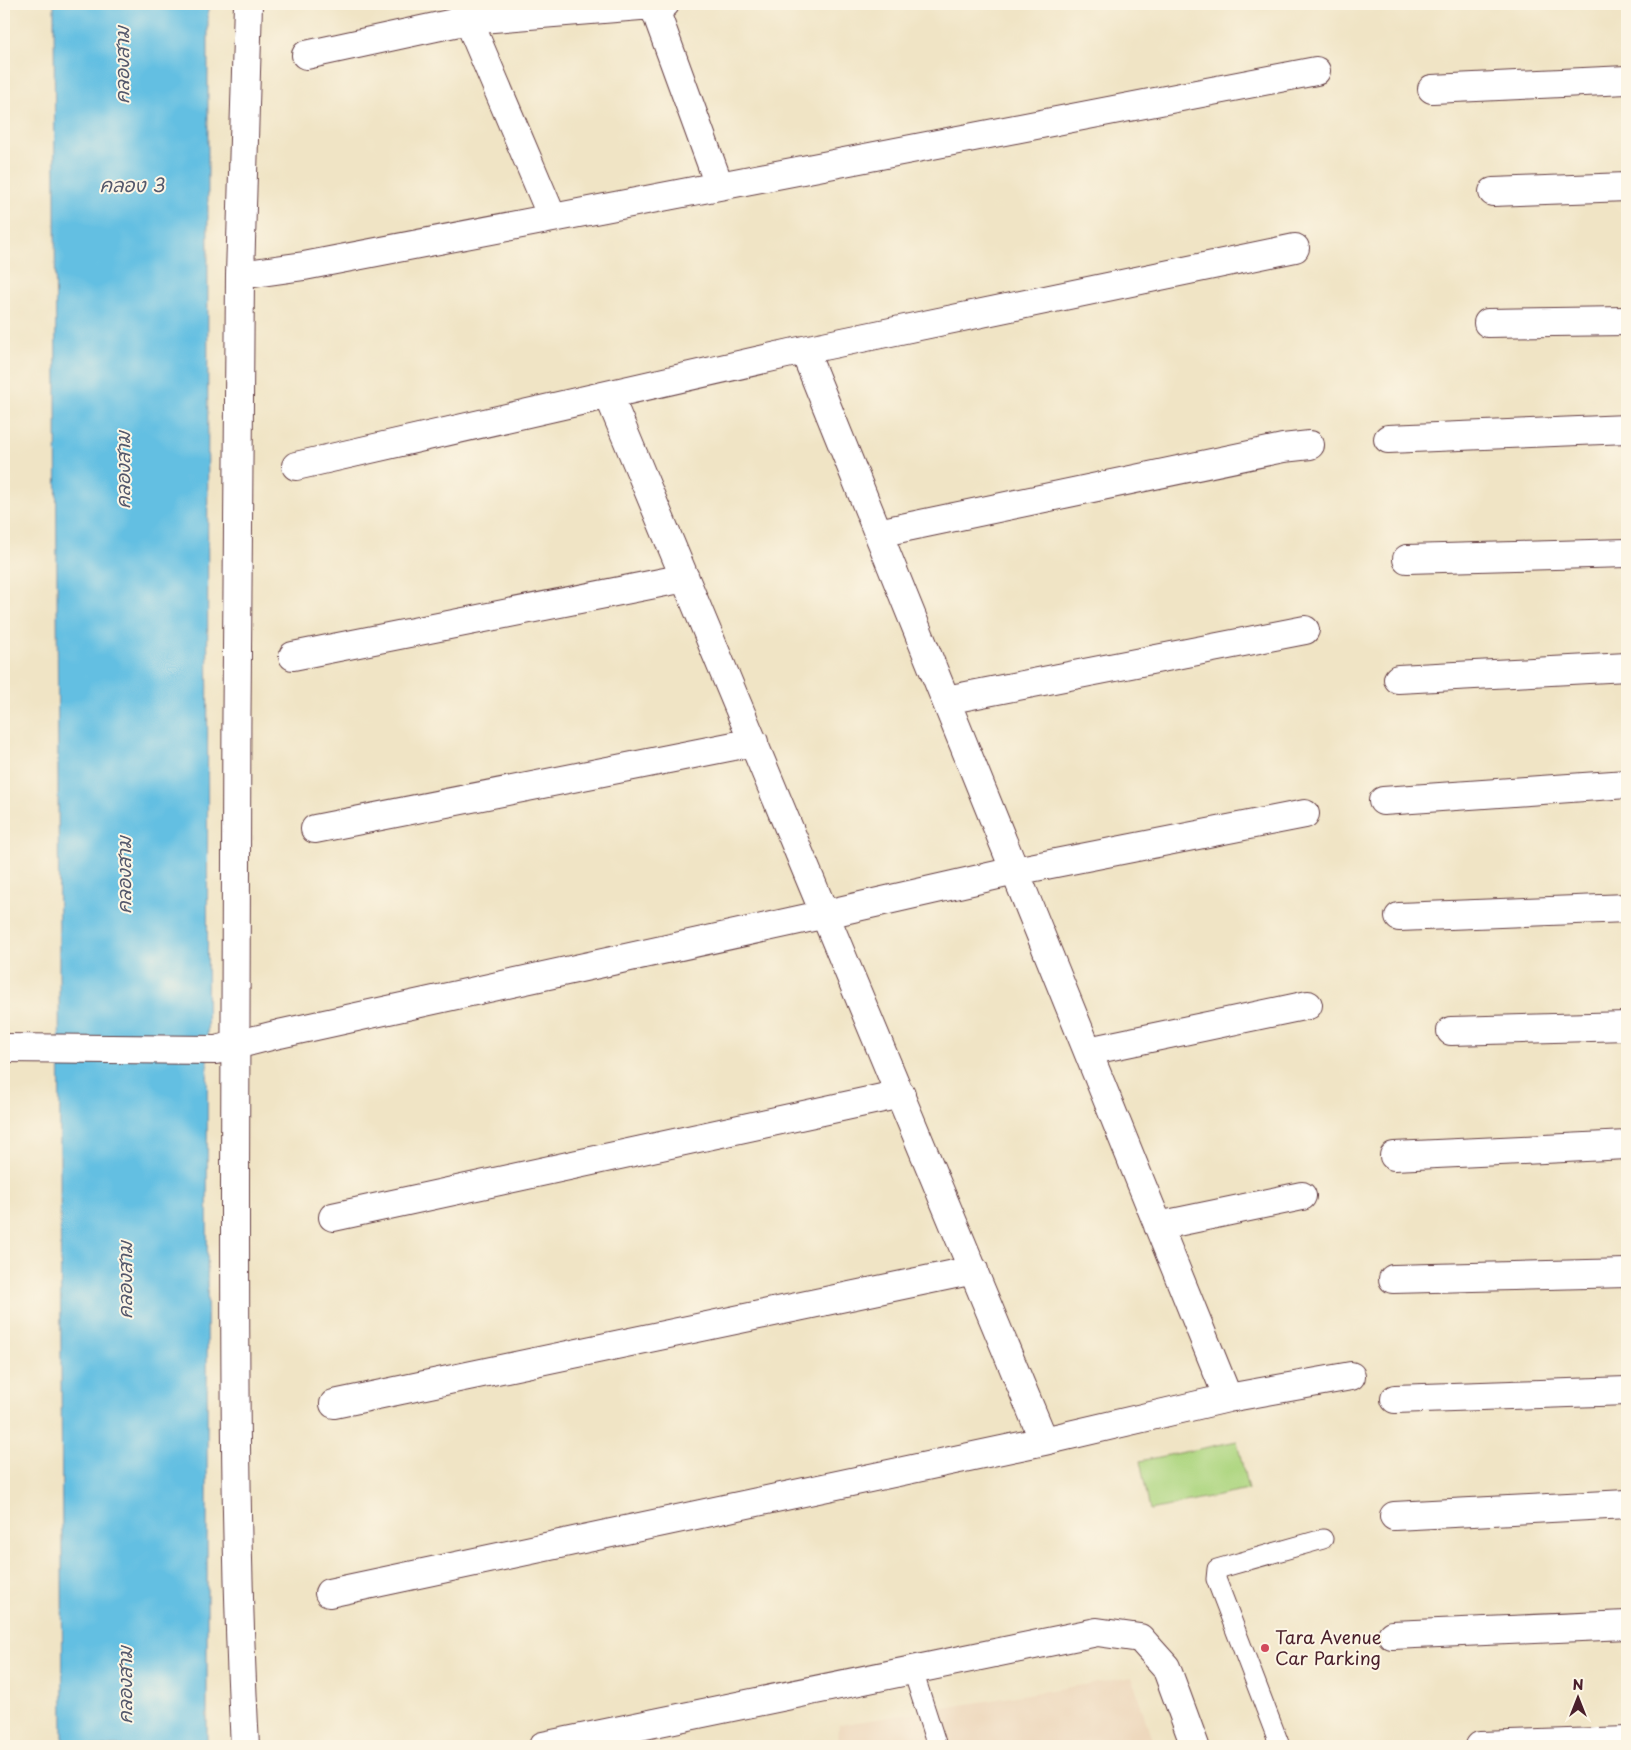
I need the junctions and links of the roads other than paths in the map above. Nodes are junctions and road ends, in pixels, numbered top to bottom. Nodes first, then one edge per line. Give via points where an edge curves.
1 (248, 4) edge
2 (657, 4) edge
3 (464, 12) edge
4 (306, 55) dead end
5 (1316, 71) dead end
6 (1627, 80) edge
7 (1432, 89) dead end
8 (719, 185) junction
9 (1627, 187) edge
10 (1493, 192) dead end
11 (552, 217) junction
12 (1295, 248) dead end
13 (240, 276) junction
14 (1627, 322) edge
15 (1488, 323) dead end
16 (804, 350) junction
17 (609, 396) junction
18 (1627, 429) edge
19 (1388, 440) dead end
20 (1310, 445) dead end
21 (296, 466) dead end
22 (878, 533) junction
23 (1627, 553) edge
24 (1407, 559) dead end
25 (685, 578) junction
26 (1304, 630) dead end
27 (293, 656) dead end
28 (1627, 667) edge
29 (1398, 680) dead end
30 (946, 700) junction
31 (754, 742) junction
32 (1627, 784) edge
33 (1383, 800) dead end
34 (1304, 814) dead end
35 (315, 829) dead end
36 (1015, 871) junction
37 (1627, 908) edge
38 (826, 914) junction
39 (1399, 917) dead end
40 (1308, 1005) dead end
41 (1627, 1026) edge
42 (1451, 1031) dead end
43 (13, 1048) edge
44 (225, 1048) junction
45 (1088, 1051) junction
46 (901, 1094) junction
47 (1627, 1146) edge
48 (1394, 1156) dead end
49 (1302, 1196) dead end
50 (333, 1217) dead end
51 (1158, 1226) junction
52 (974, 1270) junction
53 (1627, 1273) edge
54 (1393, 1279) dead end
55 (1351, 1376) dead end
56 (1627, 1390) edge
57 (1228, 1398) junction
58 (1395, 1399) dead end
59 (334, 1404) dead end
60 (1044, 1441) junction
61 (1627, 1504) edge
62 (1394, 1516) dead end
63 (1323, 1539) dead end
64 (328, 1593) dead end
65 (1627, 1625) edge
66 (1392, 1635) dead end
67 (913, 1671) junction
68 (1627, 1741) edge
69 (245, 1746) edge
70 (543, 1746) edge
71 (936, 1746) edge
72 (1195, 1746) edge
73 (1280, 1746) edge
74 (1480, 1746) edge

1 - 13 street
2 - 3 street
2 - 8 street
3 - 4 street
3 - 11 street
5 - 8 street
6 - 7 street
8 - 11 street
9 - 10 street
11 - 13 street
12 - 16 street
13 - 44 street
14 - 15 street
16 - 17 street
16 - 22 street
17 - 21 street
17 - 25 street
18 - 19 street
20 - 22 street via 1282,448
22 - 30 street
23 - 24 street
25 - 27 street
25 - 31 street
26 - 30 street
28 - 29 street
30 - 36 street
31 - 35 street
31 - 38 street
32 - 33 street
34 - 36 street
36 - 38 street
36 - 45 street
37 - 39 street
38 - 44 street
38 - 46 street
40 - 45 street
41 - 42 street
43 - 44 street
44 - 69 street via 235,1308 239,1632
45 - 51 street
46 - 50 street
46 - 52 street
47 - 48 street
49 - 51 street
51 - 57 street
52 - 59 street
52 - 60 street
53 - 54 street
55 - 57 street
56 - 58 street
57 - 60 street
60 - 64 street
61 - 62 street
63 - 73 lane via 1218,1569 1216,1579
65 - 66 street
67 - 70 street
67 - 71 lane
67 - 72 street via 1097,1632 1140,1638 1166,1667
68 - 74 street

